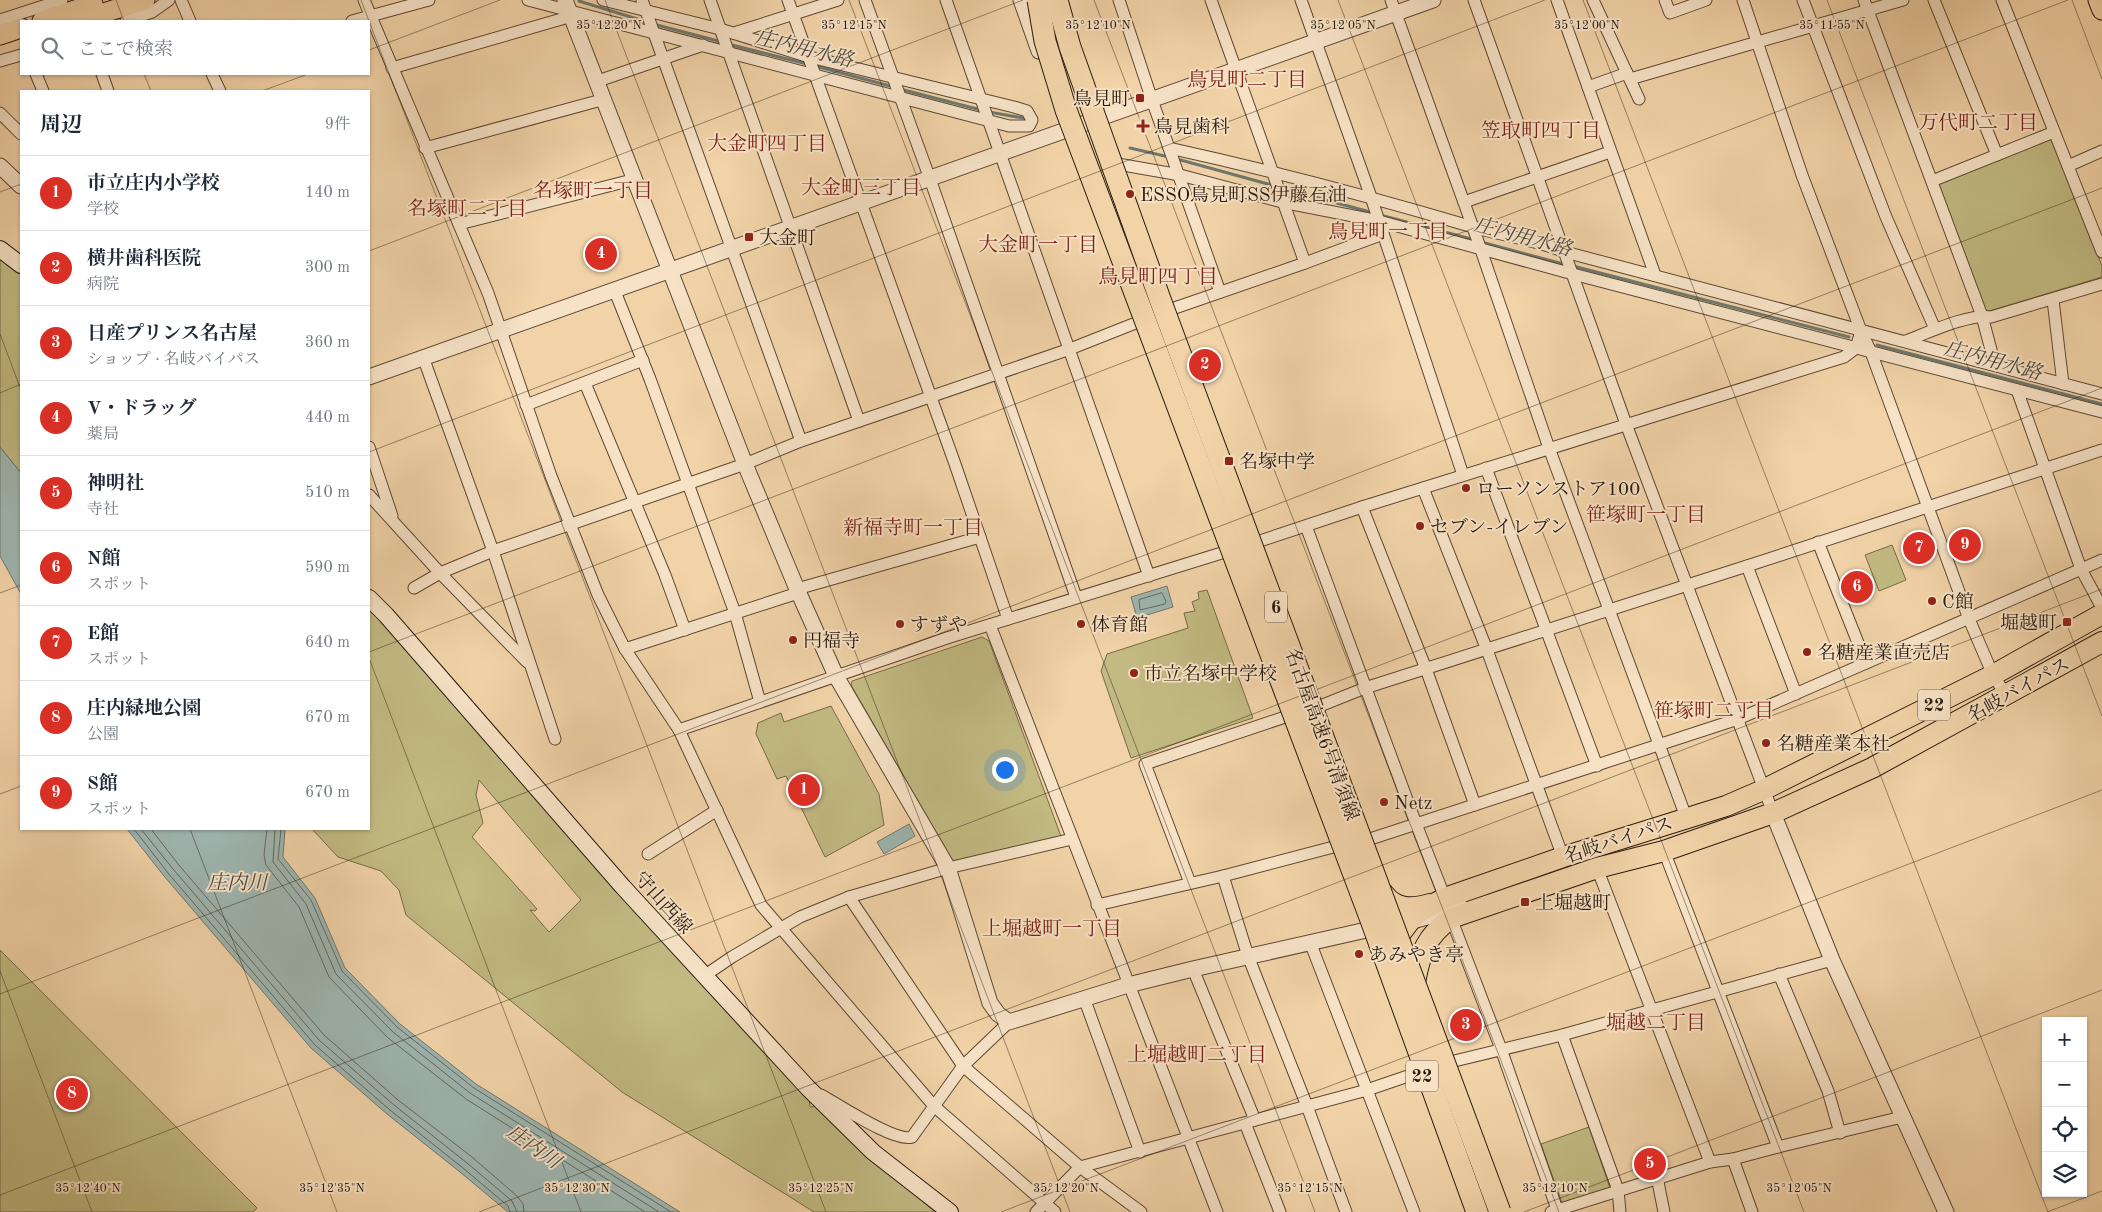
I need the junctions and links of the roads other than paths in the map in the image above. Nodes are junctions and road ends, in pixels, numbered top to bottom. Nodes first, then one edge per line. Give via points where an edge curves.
1 (62, 0) edge
2 (108, 0) edge
3 (145, 0) edge
4 (169, 0) edge
5 (181, 0) edge
6 (364, 0) edge
7 (429, 0) edge
8 (528, 0) edge
9 (604, 0) edge
10 (642, 0) edge
11 (710, 0) edge
12 (788, 0) edge
13 (838, 0) edge
14 (865, 0) edge
15 (946, 0) edge
16 (1021, 0) edge
17 (1038, 0) edge
18 (1050, 0) edge
19 (1057, 0) edge
20 (1119, 0) edge
21 (1211, 0) edge
22 (1301, 0) edge
23 (1433, 0) edge
24 (1474, 0) edge
25 (1557, 0) edge
26 (1593, 0) edge
27 (1666, 0) edge
28 (1706, 0) edge
29 (1743, 0) edge
30 (1803, 0) edge
31 (1903, 0) edge
32 (1934, 0) edge
33 (2002, 0) edge
34 (2098, 0) edge
35 (1865, 5) edge
36 (1394, 7) edge
37 (569, 9) edge
38 (2102, 10) edge
39 (646, 12) junction
40 (369, 16) junction
41 (793, 16) junction
42 (0, 20) edge
43 (45, 20) edge
44 (81, 20) edge
45 (129, 20) edge
46 (190, 20) edge
47 (355, 20) edge
48 (1813, 27) junction
49 (20, 28) edge
50 (654, 32) junction
51 (725, 32) junction
52 (0, 35) edge
53 (20, 39) edge
54 (1315, 42) junction
55 (1758, 42) junction
56 (703, 44) junction
57 (0, 46) edge
58 (728, 49) junction
59 (20, 54) edge
60 (806, 56) junction
61 (663, 57) junction
62 (0, 61) edge
63 (392, 68) junction
64 (1236, 70) junction
65 (36, 75) edge
66 (102, 75) edge
67 (212, 75) edge
68 (814, 76) junction
69 (1629, 76) junction
70 (894, 78) junction
71 (598, 81) junction
72 (1588, 87) junction
73 (43, 90) edge
74 (108, 90) edge
75 (220, 90) edge
76 (901, 96) junction
77 (605, 99) junction
78 (1639, 99) dead end
79 (982, 100) junction
80 (1152, 100) junction
81 (0, 113) edge
82 (989, 120) junction
83 (1095, 120) junction
84 (1068, 130) junction
85 (2054, 132) junction
86 (20, 133) edge
87 (425, 148) junction
88 (1169, 148) junction
89 (2102, 151) edge
90 (1610, 152) junction
91 (1000, 154) junction
92 (1997, 156) junction
93 (0, 166) edge
94 (2068, 166) junction
95 (1113, 168) junction
96 (1273, 171) junction
97 (1180, 176) junction
98 (930, 178) junction
99 (1538, 178) junction
100 (636, 179) junction
101 (1932, 181) junction
102 (20, 185) edge
103 (1371, 197) junction
104 (1282, 202) junction
105 (1464, 202) junction
106 (862, 203) junction
107 (1379, 221) junction
108 (459, 224) junction
109 (1473, 227) junction
110 (792, 228) junction
111 (1383, 234) junction
112 (1480, 247) junction
113 (0, 249) edge
114 (731, 250) junction
115 (1565, 252) junction
116 (2102, 252) edge
117 (1305, 263) junction
118 (20, 264) edge
119 (671, 271) junction
120 (1573, 274) junction
121 (1655, 275) junction
122 (2102, 284) edge
123 (614, 289) junction
124 (1220, 292) junction
125 (2053, 300) junction
126 (1166, 311) junction
127 (1982, 316) junction
128 (1139, 321) junction
129 (1935, 329) junction
130 (499, 330) junction
131 (1861, 331) junction
132 (1906, 342) junction
133 (1856, 348) junction
134 (1070, 349) junction
135 (1871, 352) junction
136 (424, 357) junction
137 (642, 360) junction
138 (1995, 365) junction
139 (999, 373) junction
140 (370, 377) edge
141 (585, 383) junction
142 (2063, 384) junction
143 (2017, 390) junction
144 (2102, 394) edge
145 (929, 397) junction
146 (526, 405) junction
147 (2102, 412) edge
148 (859, 421) junction
149 (1626, 424) junction
150 (801, 441) junction
151 (1550, 448) junction
152 (370, 450) edge
153 (2102, 450) edge
154 (745, 464) junction
155 (1486, 468) junction
156 (2045, 469) junction
157 (1464, 475) junction
158 (688, 483) junction
159 (1424, 488) junction
160 (370, 496) edge
161 (635, 501) junction
162 (1222, 502) dead end
163 (1362, 507) junction
164 (1928, 507) junction
165 (393, 520) junction
166 (571, 524) junction
167 (1306, 526) junction
168 (980, 537) junction
169 (1818, 542) junction
170 (1256, 550) junction
171 (493, 551) junction
172 (1226, 552) junction
173 (2102, 560) edge
174 (1747, 566) junction
175 (2081, 569) junction
176 (440, 573) junction
177 (1149, 576) junction
178 (1686, 585) junction
179 (414, 588) dead end
180 (798, 591) junction
181 (1076, 597) junction
182 (370, 599) edge
183 (2102, 608) edge
184 (1609, 610) junction
185 (735, 613) junction
186 (2102, 614) edge
187 (1008, 619) junction
188 (1969, 619) junction
189 (990, 625) junction
190 (685, 630) junction
191 (1546, 631) junction
192 (2102, 642) edge
193 (625, 649) junction
194 (1487, 650) junction
195 (1866, 664) junction
196 (530, 665) junction
197 (1426, 669) junction
198 (1993, 675) junction
199 (836, 676) junction
200 (1365, 688) junction
201 (1796, 694) junction
202 (2006, 696) junction
203 (760, 702) junction
204 (1315, 708) junction
205 (1291, 715) junction
206 (1738, 720) junction
207 (679, 730) junction
208 (555, 739) dead end
209 (1660, 746) junction
210 (1597, 766) junction
211 (1536, 785) junction
212 (1763, 790) junction
213 (1475, 804) junction
214 (717, 810) junction
215 (1773, 814) junction
216 (1686, 817) junction
217 (1416, 824) junction
218 (1072, 839) junction
219 (1364, 841) junction
220 (1341, 845) junction
221 (1664, 851) junction
222 (648, 854) dead end
223 (1563, 857) junction
224 (948, 868) junction
225 (1597, 868) junction
226 (1223, 876) junction
227 (1190, 883) junction
228 (1384, 894) joint
229 (849, 897) junction
230 (1512, 897) junction
231 (1439, 900) junction
232 (1097, 905) junction
233 (1451, 918) junction
234 (1392, 923) junction
235 (781, 928) junction
236 (1310, 942) junction
237 (1248, 956) junction
238 (1832, 960) junction
239 (1193, 968) junction
240 (1779, 974) junction
241 (704, 976) junction
242 (1415, 982) junction
243 (1128, 985) junction
244 (1719, 991) junction
245 (1084, 998) junction
246 (1396, 998) junction
247 (1652, 1009) junction
248 (1009, 1022) junction
249 (1562, 1035) junction
250 (1501, 1049) junction
251 (1446, 1063) junction
252 (964, 1066) junction
253 (1420, 1072) junction
254 (808, 1088) junction
255 (1366, 1090) junction
256 (934, 1106) junction
257 (1307, 1106) junction
258 (1902, 1117) junction
259 (1250, 1121) junction
260 (1840, 1133) junction
261 (1189, 1139) junction
262 (1778, 1146) junction
263 (1140, 1152) junction
264 (1733, 1160) junction
265 (1710, 1162) junction
266 (1080, 1167) junction
267 (1657, 1177) junction
268 (1618, 1190) junction
269 (1040, 1208) edge
270 (1555, 1211) edge
271 (950, 1212) edge
272 (1055, 1212) edge
273 (1141, 1212) edge
274 (1216, 1212) edge
275 (1280, 1212) edge
276 (1346, 1212) edge
277 (1414, 1212) edge
278 (1472, 1212) edge
279 (1477, 1212) edge
280 (1501, 1212) edge
281 (1620, 1212) edge
282 (1664, 1212) edge
283 (1752, 1212) edge
284 (1946, 1212) edge

1 - 42 street
2 - 43 main road
3 - 44 main road
4 - 45 street via 152,12
5 - 46 street
6 - 40 street
7 - 40 street
8 - 37 street
9 - 39 street
10 - 39 street
11 - 51 street
12 - 41 street
13 - 41 street
14 - 70 street
15 - 79 street
16 - 84 street
17 - 170 highway, bridge via 1152,308 1196,419
17 - 246 highway, 名古屋高速6号清須線 / 6, bridge via 1045,40 1066,110
18 - 83 street
19 - 95 highway, 名古屋高速6号清須線 / 6, bridge via 1070,47
20 - 80 street
21 - 64 street
22 - 54 street
23 - 36 street
24 - 99 street
25 - 72 street
26 - 69 street
27 - 28 street via 1670,13
29 - 55 street
30 - 48 street
31 - 35 street
32 - 92 street
33 - 85 street
34 - 38 main road
35 - 48 street
35 - 101 street
36 - 54 street
36 - 105 street
37 - 50 street
37 - 63 street
37 - 71 street
39 - 50 street
39 - 51 street
40 - 47 street
40 - 63 street
41 - 51 street
41 - 60 street
48 - 55 street
48 - 129 street via 1886,217
49 - 52 main road
50 - 56 street
50 - 61 street
51 - 58 street
51 - 60 street
53 - 57 main road
54 - 64 street
54 - 103 street
55 - 69 street
55 - 131 street via 1802,175
56 - 58 street
56 - 61 street
58 - 68 street
58 - 110 street
59 - 62 street
60 - 68 street
60 - 70 street
61 - 71 street
61 - 114 street
63 - 87 street
64 - 80 street
64 - 96 street
65 - 73 street
66 - 74 street
67 - 75 street
68 - 76 street
68 - 106 street
69 - 72 street
69 - 78 street
70 - 76 street
70 - 79 street
71 - 77 street
72 - 90 street
76 - 82 street
76 - 98 street
77 - 87 street
77 - 100 street
79 - 82 street
79 - 82 street via 1027,111 1032,120 1029,126 1019,127
80 - 83 street
80 - 88 street
81 - 86 street
82 - 91 street
83 - 84 street
83 - 95 street
84 - 91 street
84 - 128 street
85 - 92 street
85 - 94 street
87 - 108 street
88 - 96 street
88 - 97 street
89 - 94 street
90 - 99 street
90 - 121 street
91 - 98 street
91 - 134 street
92 - 101 street
93 - 102 street
94 - 116 street
95 - 97 street
95 - 126 street
95 - 170 highway, 名古屋高速6号清須線 / 6, bridge
96 - 103 street
96 - 104 street
97 - 104 street
97 - 124 street
98 - 106 street
98 - 139 street
99 - 105 street
99 - 115 street
100 - 108 street
100 - 119 street
101 - 127 street
103 - 107 street
103 - 109 street
104 - 107 street
104 - 117 street
105 - 109 street
106 - 110 street
106 - 145 street
107 - 111 street
107 - 112 street
108 - 130 street via 488,293
109 - 112 street
109 - 115 street
110 - 114 street
110 - 148 street
111 - 117 street
111 - 157 street
112 - 120 street
112 - 151 street
113 - 118 main road
114 - 119 street
114 - 150 street
115 - 120 street
115 - 121 street
117 - 124 street
119 - 123 street
119 - 154 street
120 - 133 street
120 - 149 street
121 - 131 street
122 - 125 street
123 - 130 street
123 - 137 street
124 - 126 street
125 - 127 street via 1991,317
125 - 142 street
126 - 128 street
126 - 170 street
127 - 129 street
127 - 138 street
128 - 134 street
128 - 172 street
129 - 132 street
130 - 136 street
130 - 146 street
131 - 132 street
131 - 133 street
131 - 135 street
132 - 138 street
133 - 135 street
133 - 149 street via 1844,357
134 - 139 street
134 - 177 street
135 - 143 street
135 - 164 street
136 - 140 street
136 - 171 street
137 - 141 street
137 - 158 street
138 - 142 street
139 - 145 street
139 - 181 street
141 - 146 street
141 - 161 street
142 - 144 street
143 - 147 street
143 - 156 street
145 - 148 street
145 - 168 street
146 - 166 street
148 - 150 street
149 - 151 street
149 - 178 street
150 - 154 street
151 - 155 street
151 - 184 street
152 - 165 street
153 - 156 street
154 - 158 street
154 - 180 street
155 - 157 street
155 - 191 street
156 - 164 street
156 - 175 street
157 - 159 street
158 - 161 street
158 - 185 street
159 - 163 street
159 - 194 street
160 - 165 street
161 - 166 street
161 - 190 street
162 - 246 highway, bridge via 1326,772 1388,947
163 - 167 street
163 - 197 street
164 - 169 street
164 - 188 street
165 - 176 street
166 - 171 street
166 - 193 street via 598,595
167 - 170 street
167 - 200 street
168 - 180 street
168 - 187 street
169 - 174 street
169 - 195 street
170 - 172 street
170 - 204 street
170 - 280 highway, 名古屋高速6号清須線 / 6, bridge
171 - 176 street
171 - 196 street
172 - 177 street
172 - 205 street
173 - 175 street
174 - 178 street
174 - 201 street
175 - 183 street
175 - 188 street
176 - 179 street
176 - 196 street
177 - 181 street
178 - 184 street
178 - 206 street
180 - 185 street
180 - 199 street
181 - 187 street
182 - 241 main road, 守山西線
184 - 191 street
184 - 209 street
185 - 190 street
185 - 203 street
186 - 198 highway, 名岐バイパス / 22
187 - 189 street
188 - 195 street
188 - 198 street
189 - 199 street
189 - 218 street
190 - 193 street
191 - 194 street
191 - 210 street
192 - 202 highway, 名岐バイパス / 22
193 - 207 street
194 - 197 street
194 - 211 street
195 - 201 street
196 - 208 street
197 - 200 street
197 - 213 street
198 - 202 street
198 - 212 highway, 名岐バイパス / 22
199 - 203 street
199 - 224 street
200 - 204 street
200 - 217 street
201 - 206 street
202 - 215 highway, 名岐バイパス / 22 via 1872,768
203 - 207 street
204 - 219 street
205 - 220 street
205 - 227 street via 1145,764
206 - 209 street
206 - 212 street
207 - 214 street
209 - 210 street
209 - 216 street
210 - 211 street
211 - 213 street
211 - 223 street
212 - 215 street
212 - 216 highway, 名岐バイパス / 22 via 1726,806
213 - 217 street
214 - 222 street
214 - 235 street via 761,905
215 - 221 highway, 名岐バイパス / 22
215 - 238 street
216 - 223 highway, 名岐バイパス / 22
217 - 219 street
217 - 231 street
218 - 224 street
218 - 232 street
219 - 228 street
220 - 226 street
220 - 234 street via 1362,901
221 - 225 highway, 名岐バイパス / 22
221 - 244 street
223 - 231 highway, 名岐バイパス / 22
224 - 229 street
224 - 248 street via 990,1003
225 - 230 highway, 名岐バイパス / 22
225 - 247 street
226 - 227 street
226 - 237 street
227 - 232 street
228 - 234 highway via 1396,905
229 - 235 street
229 - 252 street
230 - 233 highway, 名岐バイパス / 22
230 - 234 street
231 - 234 highway, 名岐バイパス via 1417,907
232 - 243 street
233 - 242 highway, 名岐バイパス / 22 via 1424,946
233 - 250 street
234 - 236 street
234 - 242 highway
234 - 246 street
234 - 246 highway, 22 via 1390,973
235 - 241 street
235 - 256 street
236 - 237 street
236 - 255 street
237 - 239 street
237 - 257 street
238 - 240 street
238 - 258 street
239 - 243 street
239 - 259 street
240 - 244 street
240 - 260 street via 1828,1092
241 - 254 main road, 守山西線
242 - 251 highway, 22
243 - 245 street
243 - 261 street
244 - 247 street
244 - 262 street
245 - 248 street
245 - 263 street
246 - 253 highway, 22
246 - 279 highway, 名古屋高速6号清須線 / 6, bridge
247 - 249 street
247 - 265 street
248 - 252 street
249 - 250 street
249 - 268 street
250 - 251 street
250 - 270 street
251 - 253 street
251 - 280 highway, 22
252 - 256 street
252 - 266 street
253 - 255 street
253 - 278 highway, 22
254 - 256 street via 892,1135 907,1139 912,1137
254 - 271 main road, 守山西線 via 873,1152
255 - 257 street
255 - 277 street
256 - 269 street
257 - 259 street
257 - 276 street
258 - 260 street
258 - 284 street
259 - 261 street
259 - 275 street
260 - 262 street
261 - 263 street
261 - 274 street
262 - 264 street
263 - 266 street
264 - 265 street
264 - 283 street
265 - 267 street
266 - 269 street
266 - 273 street
267 - 268 street
267 - 282 street
268 - 270 street
268 - 281 street
269 - 272 street

